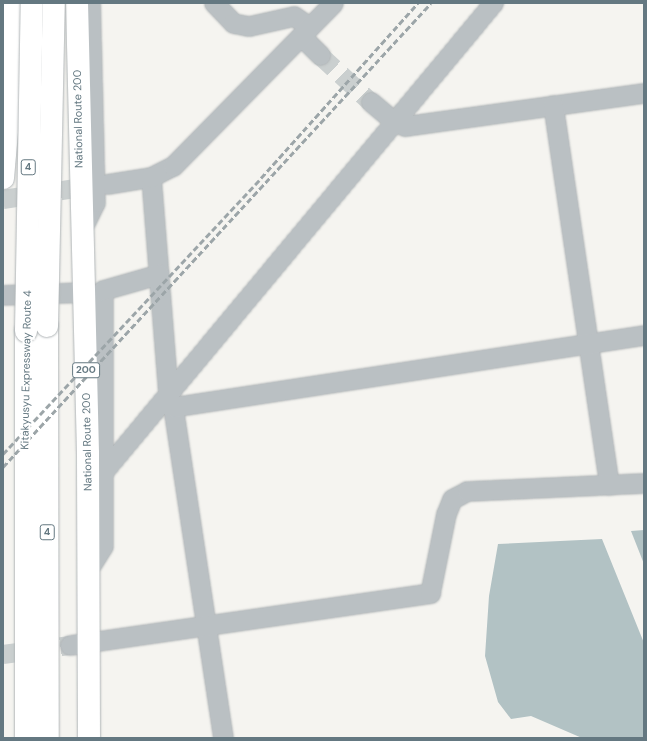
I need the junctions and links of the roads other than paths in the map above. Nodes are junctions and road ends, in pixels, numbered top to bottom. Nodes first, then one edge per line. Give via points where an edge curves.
1 (11, 3) edge
2 (32, 3) edge
3 (54, 3) edge
4 (77, 3) edge
5 (90, 3) edge
6 (214, 3) edge
7 (332, 3) edge
8 (493, 3) edge
9 (305, 31) junction
10 (320, 54) tunnel mouth
11 (644, 93) edge
12 (370, 102) tunnel mouth
13 (553, 105) junction
14 (217, 122) junction
15 (395, 122) junction
16 (151, 177) junction
17 (3, 178) edge
18 (101, 179) junction
19 (81, 230) junction
20 (159, 274) junction
21 (94, 291) junction
22 (3, 295) edge
23 (644, 335) edge
24 (588, 344) junction
25 (171, 401) junction
26 (104, 471) junction
27 (644, 484) edge
28 (608, 485) junction
29 (88, 570) junction
30 (207, 624) junction
31 (79, 644) junction
32 (26, 738) edge
33 (48, 738) edge
34 (89, 738) edge
35 (223, 738) edge

1 - 17 highway via 8,121
2 - 32 highway, Kitakyusyu Expressway Route 4 / 4, bridge via 26,331
3 - 33 highway, Kitakyusyu Expressway Route 4 / 4, bridge via 47,326
4 - 19 highway, National Route 200 / 200
5 - 18 street
6 - 9 street via 233,23 249,26 294,16
7 - 9 street
8 - 15 street
9 - 10 street
9 - 14 street
11 - 13 street
12 - 15 street
13 - 15 street via 405,126
13 - 24 street
14 - 16 street via 173,166
14 - 18 street via 195,134 163,162
15 - 25 street
16 - 18 street
16 - 20 street
18 - 19 street via 95,202
19 - 21 highway, National Route 200 / 200
20 - 21 street
20 - 25 street
21 - 22 street
21 - 26 street
21 - 29 highway, National Route 200 / 200
23 - 24 street
24 - 25 street
24 - 28 street
25 - 26 street
25 - 30 street
26 - 29 street via 103,546
27 - 28 street
28 - 30 street via 467,491 452,499 446,514 430,593
29 - 31 highway, National Route 200 / 200
30 - 31 street
30 - 35 street
31 - 34 highway, National Route 200 / 200

